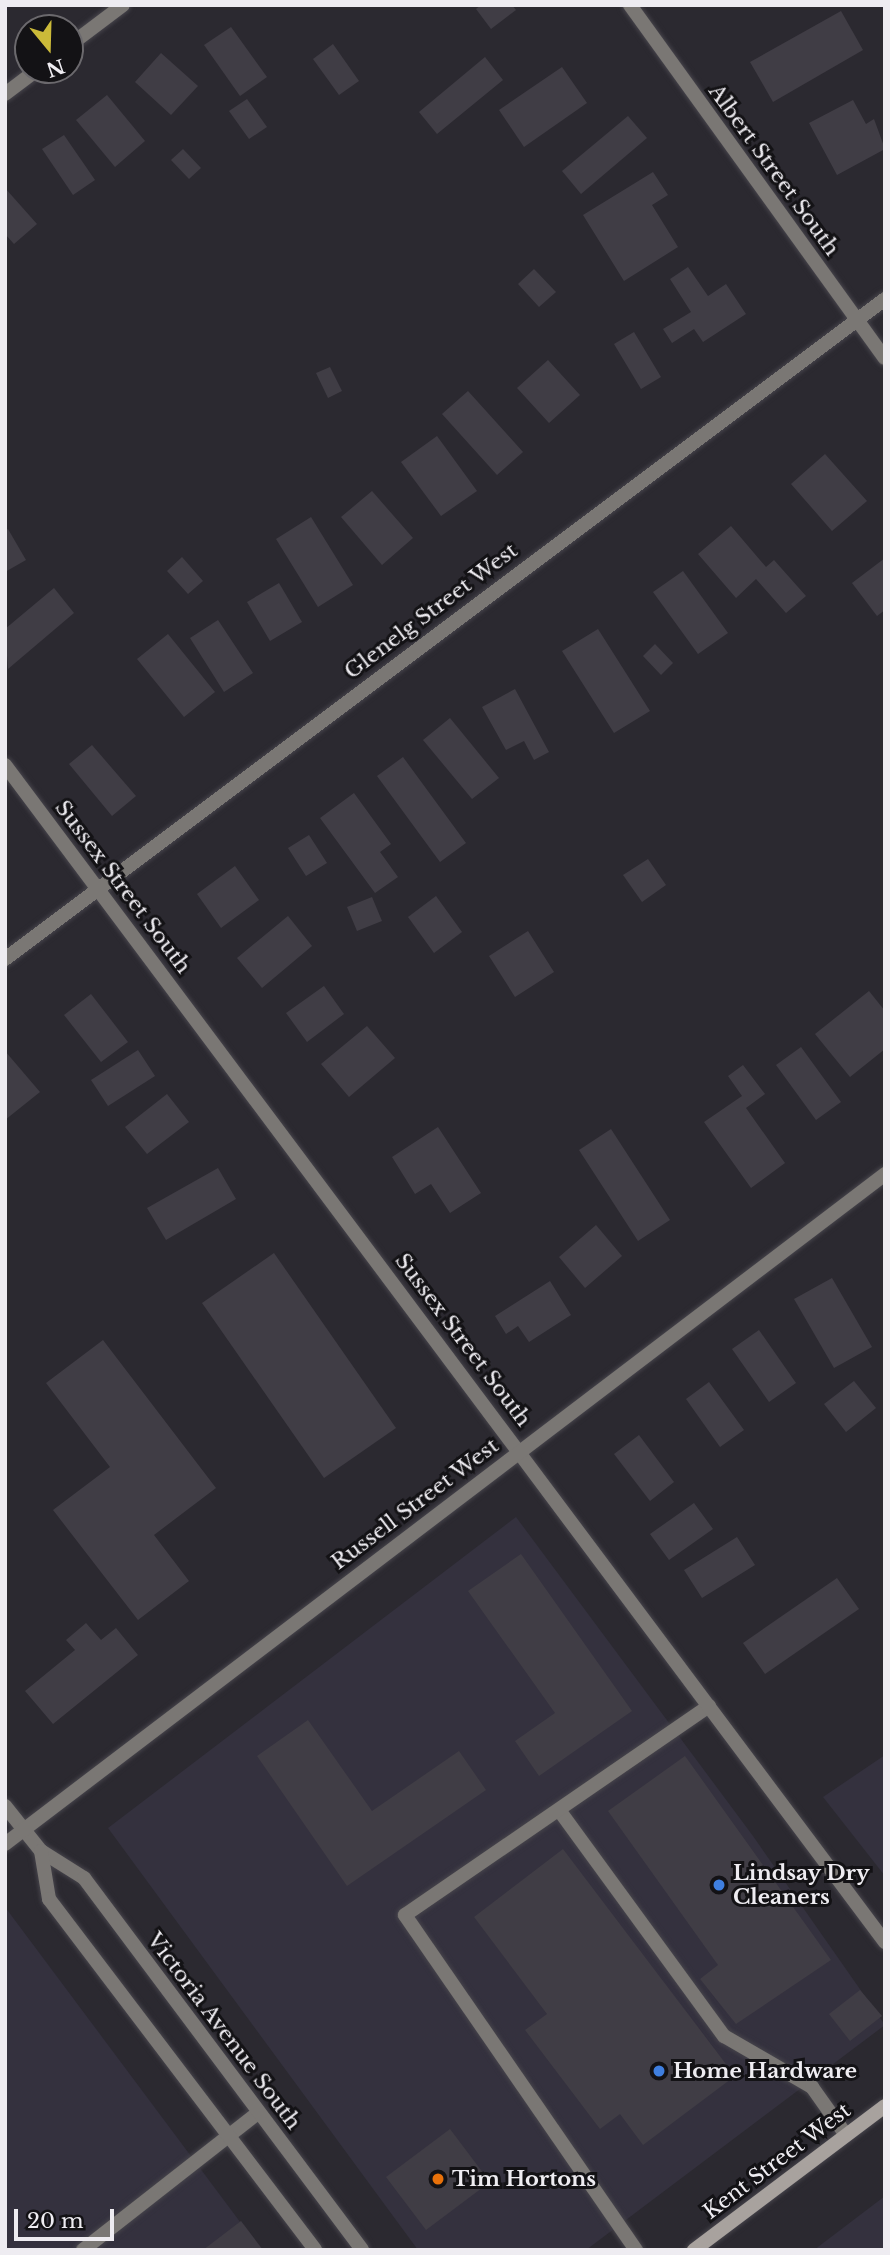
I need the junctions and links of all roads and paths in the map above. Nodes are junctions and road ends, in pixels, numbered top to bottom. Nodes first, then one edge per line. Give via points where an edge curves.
1 (123, 5) edge
2 (633, 6) edge
3 (84, 34) edge
4 (885, 299) edge
5 (854, 318) junction
6 (885, 358) edge
7 (5, 765) edge
8 (100, 890) junction
9 (5, 959) edge
10 (885, 1174) edge
11 (520, 1450) junction
12 (709, 1706) junction
13 (5, 1806) edge
14 (559, 1810) junction
15 (23, 1831) junction
16 (5, 1844) edge
17 (41, 1852) junction
18 (885, 1942) edge
19 (885, 2106) edge
20 (258, 2113) junction
21 (846, 2135) junction
22 (228, 2139) junction
23 (83, 2250) edge
24 (315, 2250) edge
25 (362, 2250) edge
26 (636, 2250) edge
27 (694, 2250) edge

1 - 3 street
2 - 5 street, Albert Street South
4 - 5 street, Glenelg Street West
5 - 6 street, Albert Street South
5 - 8 street, Glenelg Street West
7 - 8 street, Sussex Street South
8 - 9 street, Glenelg Street West
8 - 11 street, Sussex Street South
10 - 11 street, Russell Street West
11 - 12 street, Sussex Street South
11 - 15 street, Russell Street West
12 - 14 street
12 - 18 street, Sussex Street South
13 - 15 street, Victoria Avenue South
14 - 21 street via 724,2036 813,2087
14 - 26 street via 405,1915
15 - 16 street, Russell Street West
15 - 17 street, Victoria Avenue South
17 - 20 street, Victoria Avenue South via 84,1878
17 - 22 street via 49,1899
19 - 21 main road, Kent Street West
20 - 22 street
20 - 25 street, Victoria Avenue South
21 - 27 main road, Kent Street West
22 - 23 street
22 - 24 street

